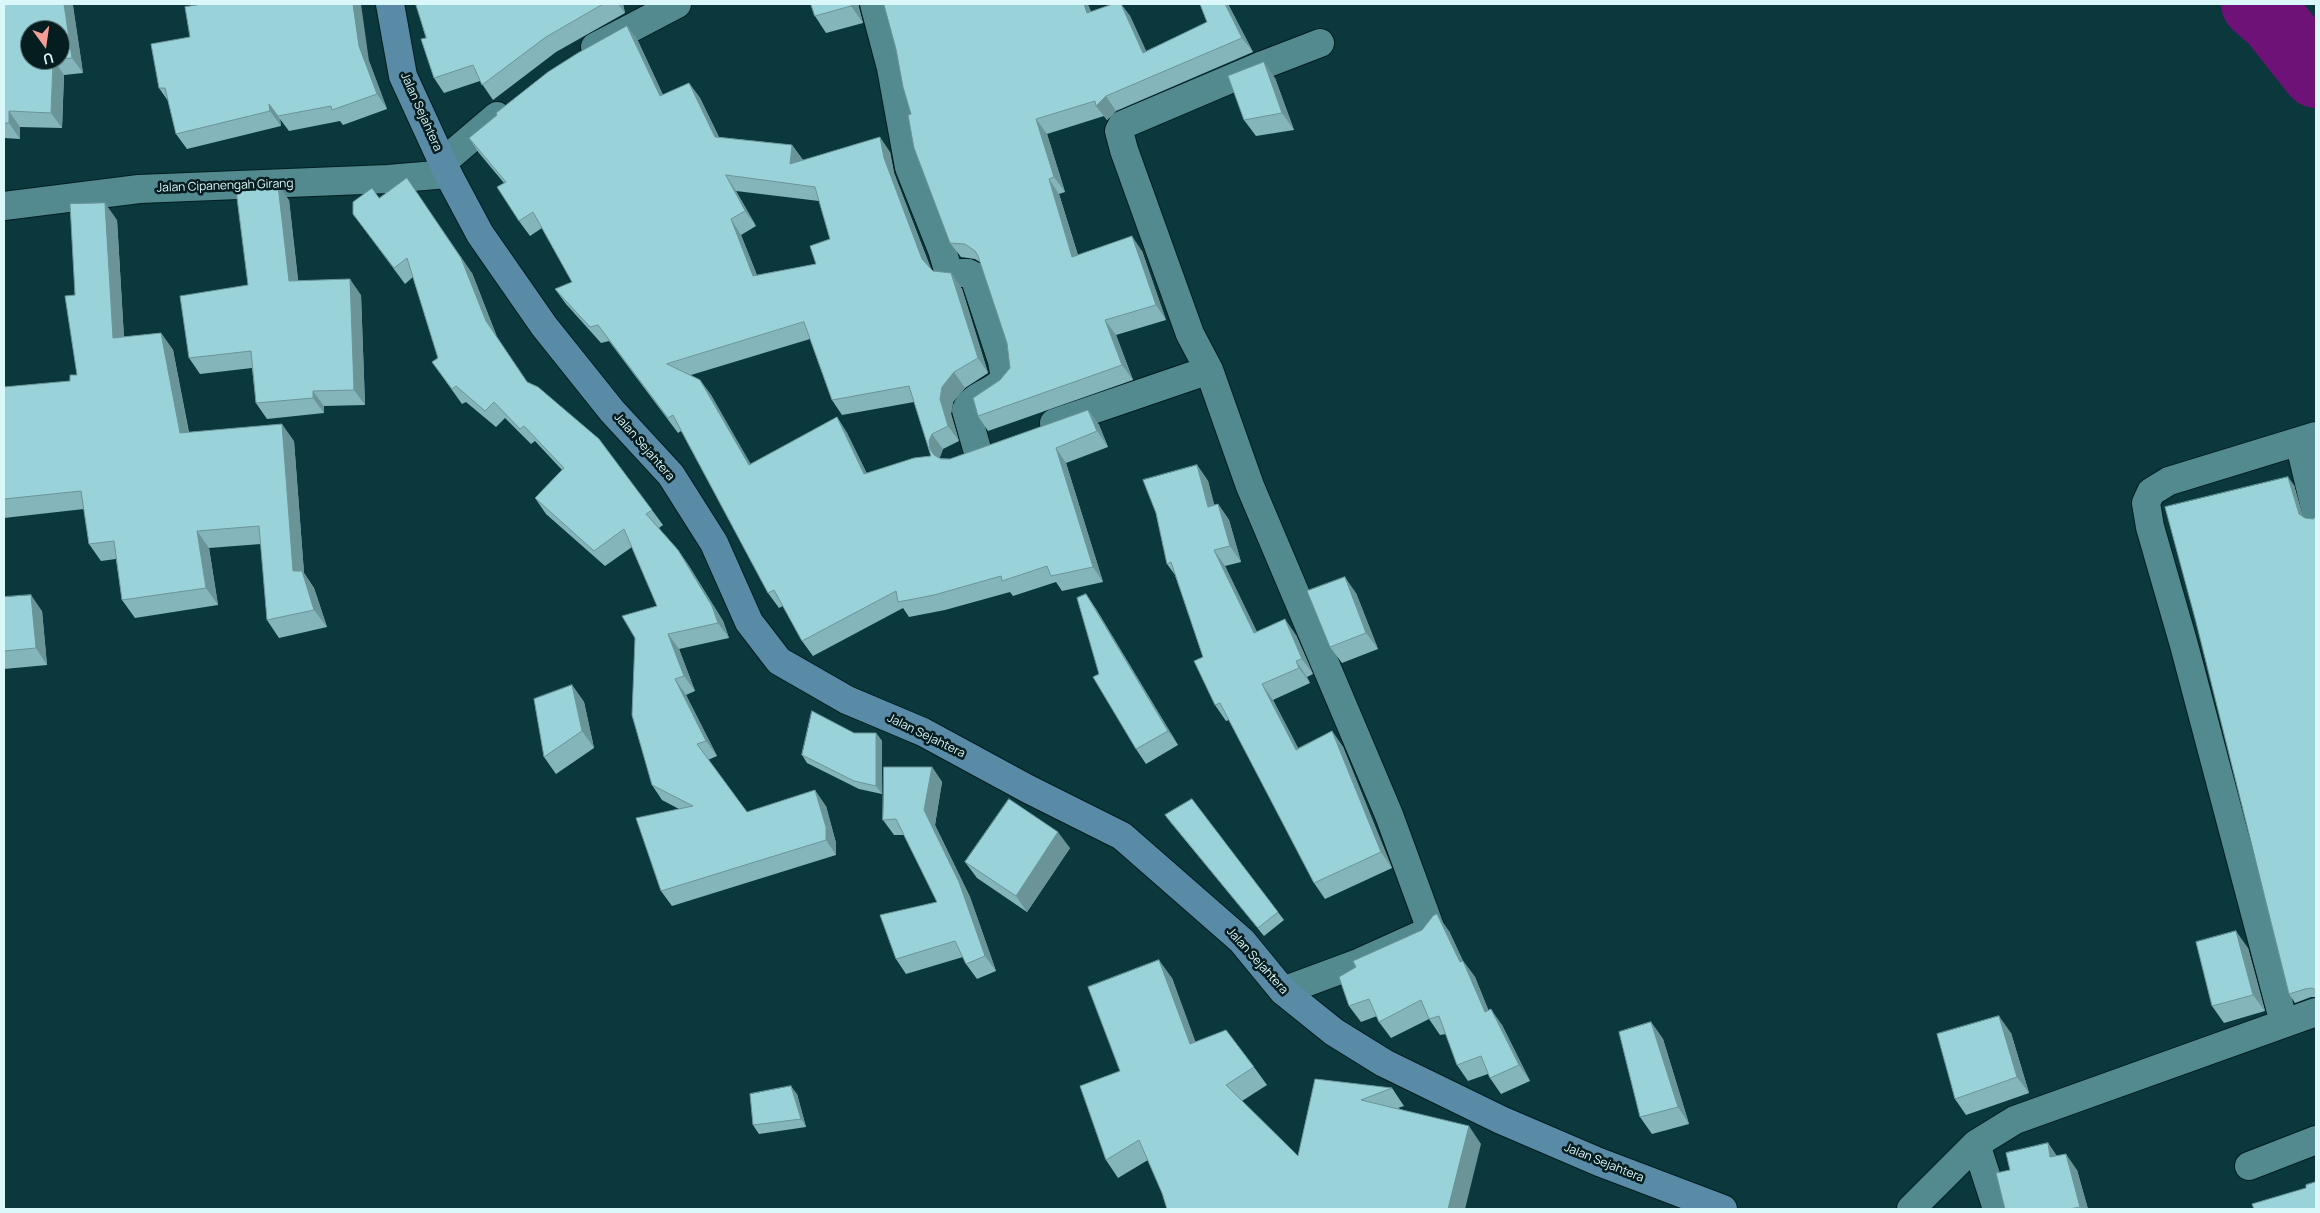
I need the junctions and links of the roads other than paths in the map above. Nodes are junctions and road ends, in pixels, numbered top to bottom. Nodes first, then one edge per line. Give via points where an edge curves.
1 (390, 4) edge
2 (677, 4) edge
3 (874, 4) edge
4 (1320, 43) dead end
5 (576, 59) edge
6 (513, 103) edge
7 (445, 168) junction
8 (4, 206) edge
9 (1209, 370) junction
10 (1033, 430) edge
11 (2307, 439) edge
12 (1005, 440) edge
13 (2316, 512) edge
14 (1283, 991) junction
15 (2316, 1012) edge
16 (2284, 1023) junction
17 (2316, 1140) edge
18 (1976, 1144) junction
19 (2248, 1166) dead end
20 (1723, 1209) edge
21 (1911, 1209) edge
22 (1997, 1209) edge

1 - 7 street, Jalan Sejahtera via 403,76
2 - 5 street
3 - 12 street via 891,68 909,167 948,270 974,276 1002,361 1005,378 1000,385 970,402 966,410 966,454
4 - 9 street via 1122,125 1119,131 1190,334
6 - 7 street
7 - 8 street, Jalan Cipanengah Girang via 388,179 139,189
7 - 14 street, Jalan Sejahtera via 480,234 544,326 612,411 671,475 714,543 749,622 779,661 847,700 923,732 1122,836 1242,941
9 - 10 street
9 - 14 street via 1250,486 1389,815 1430,927 1427,932 1356,964
11 - 13 street
11 - 16 street via 2169,481 2151,492 2146,502 2150,527
14 - 20 street, Jalan Sejahtera via 1334,1032 1393,1067 1501,1120 1599,1162
15 - 16 street
16 - 18 street via 2014,1120
17 - 19 street
18 - 21 street
18 - 22 street

